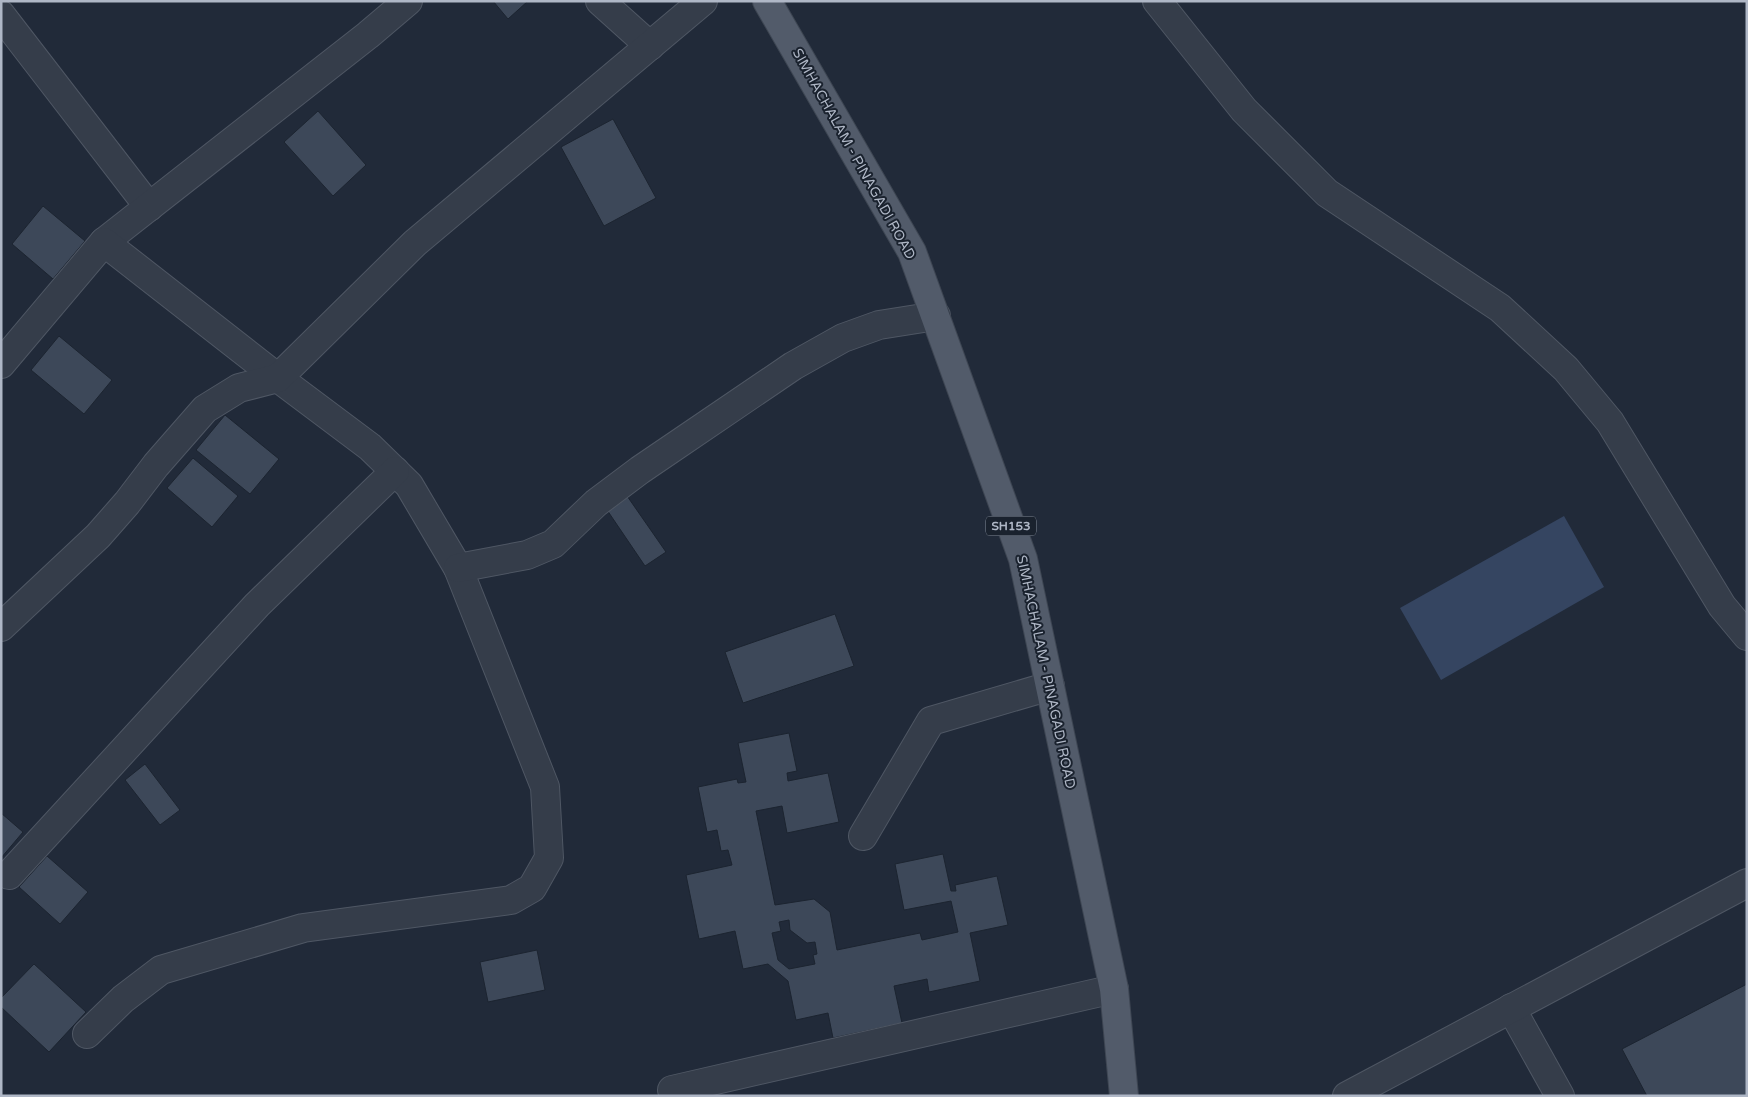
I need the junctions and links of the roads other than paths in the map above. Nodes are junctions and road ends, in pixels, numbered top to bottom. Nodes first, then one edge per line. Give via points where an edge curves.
1 (408, 1) edge
2 (600, 1) edge
3 (703, 1) edge
4 (767, 1) edge
5 (1157, 1) edge
6 (1, 15) edge
7 (650, 46) junction
8 (149, 207) junction
9 (104, 242) junction
10 (936, 316) junction
11 (1, 364) edge
12 (278, 378) junction
13 (395, 471) junction
14 (458, 568) junction
15 (1, 627) edge
16 (1747, 636) edge
17 (1050, 686) junction
18 (863, 836) dead end
19 (8, 875) dead end
20 (1747, 882) edge
21 (1114, 989) junction
22 (1512, 1008) junction
23 (87, 1034) dead end
24 (672, 1090) dead end
25 (1124, 1096) edge
26 (1347, 1096) edge
27 (1560, 1096) edge

1 - 8 street
2 - 7 street
3 - 7 street
4 - 10 main road, SIMHACHALAM - PINAGADI ROAD / SH153 via 912,252
5 - 16 street via 1244,110 1327,193 1500,308 1566,368 1610,422 1722,606
6 - 8 street
7 - 12 street via 415,243
8 - 9 street
9 - 11 street
9 - 12 street
10 - 14 street via 879,325 843,338 793,366 640,470 596,503 553,544 527,555
10 - 17 main road, SIMHACHALAM - PINAGADI ROAD / SH153 via 1023,559
12 - 13 street via 370,447
12 - 15 street via 239,388 205,409 98,536
13 - 14 street via 409,485
13 - 19 street via 257,605
14 - 23 street via 545,787 549,858 532,888 511,900 303,928 161,970 123,999
17 - 18 street via 930,721
17 - 21 main road, SIMHACHALAM - PINAGADI ROAD / SH153
20 - 22 street
21 - 24 street
21 - 25 main road, SIMHACHALAM - PINAGADI ROAD / SH153
22 - 26 street
22 - 27 street

